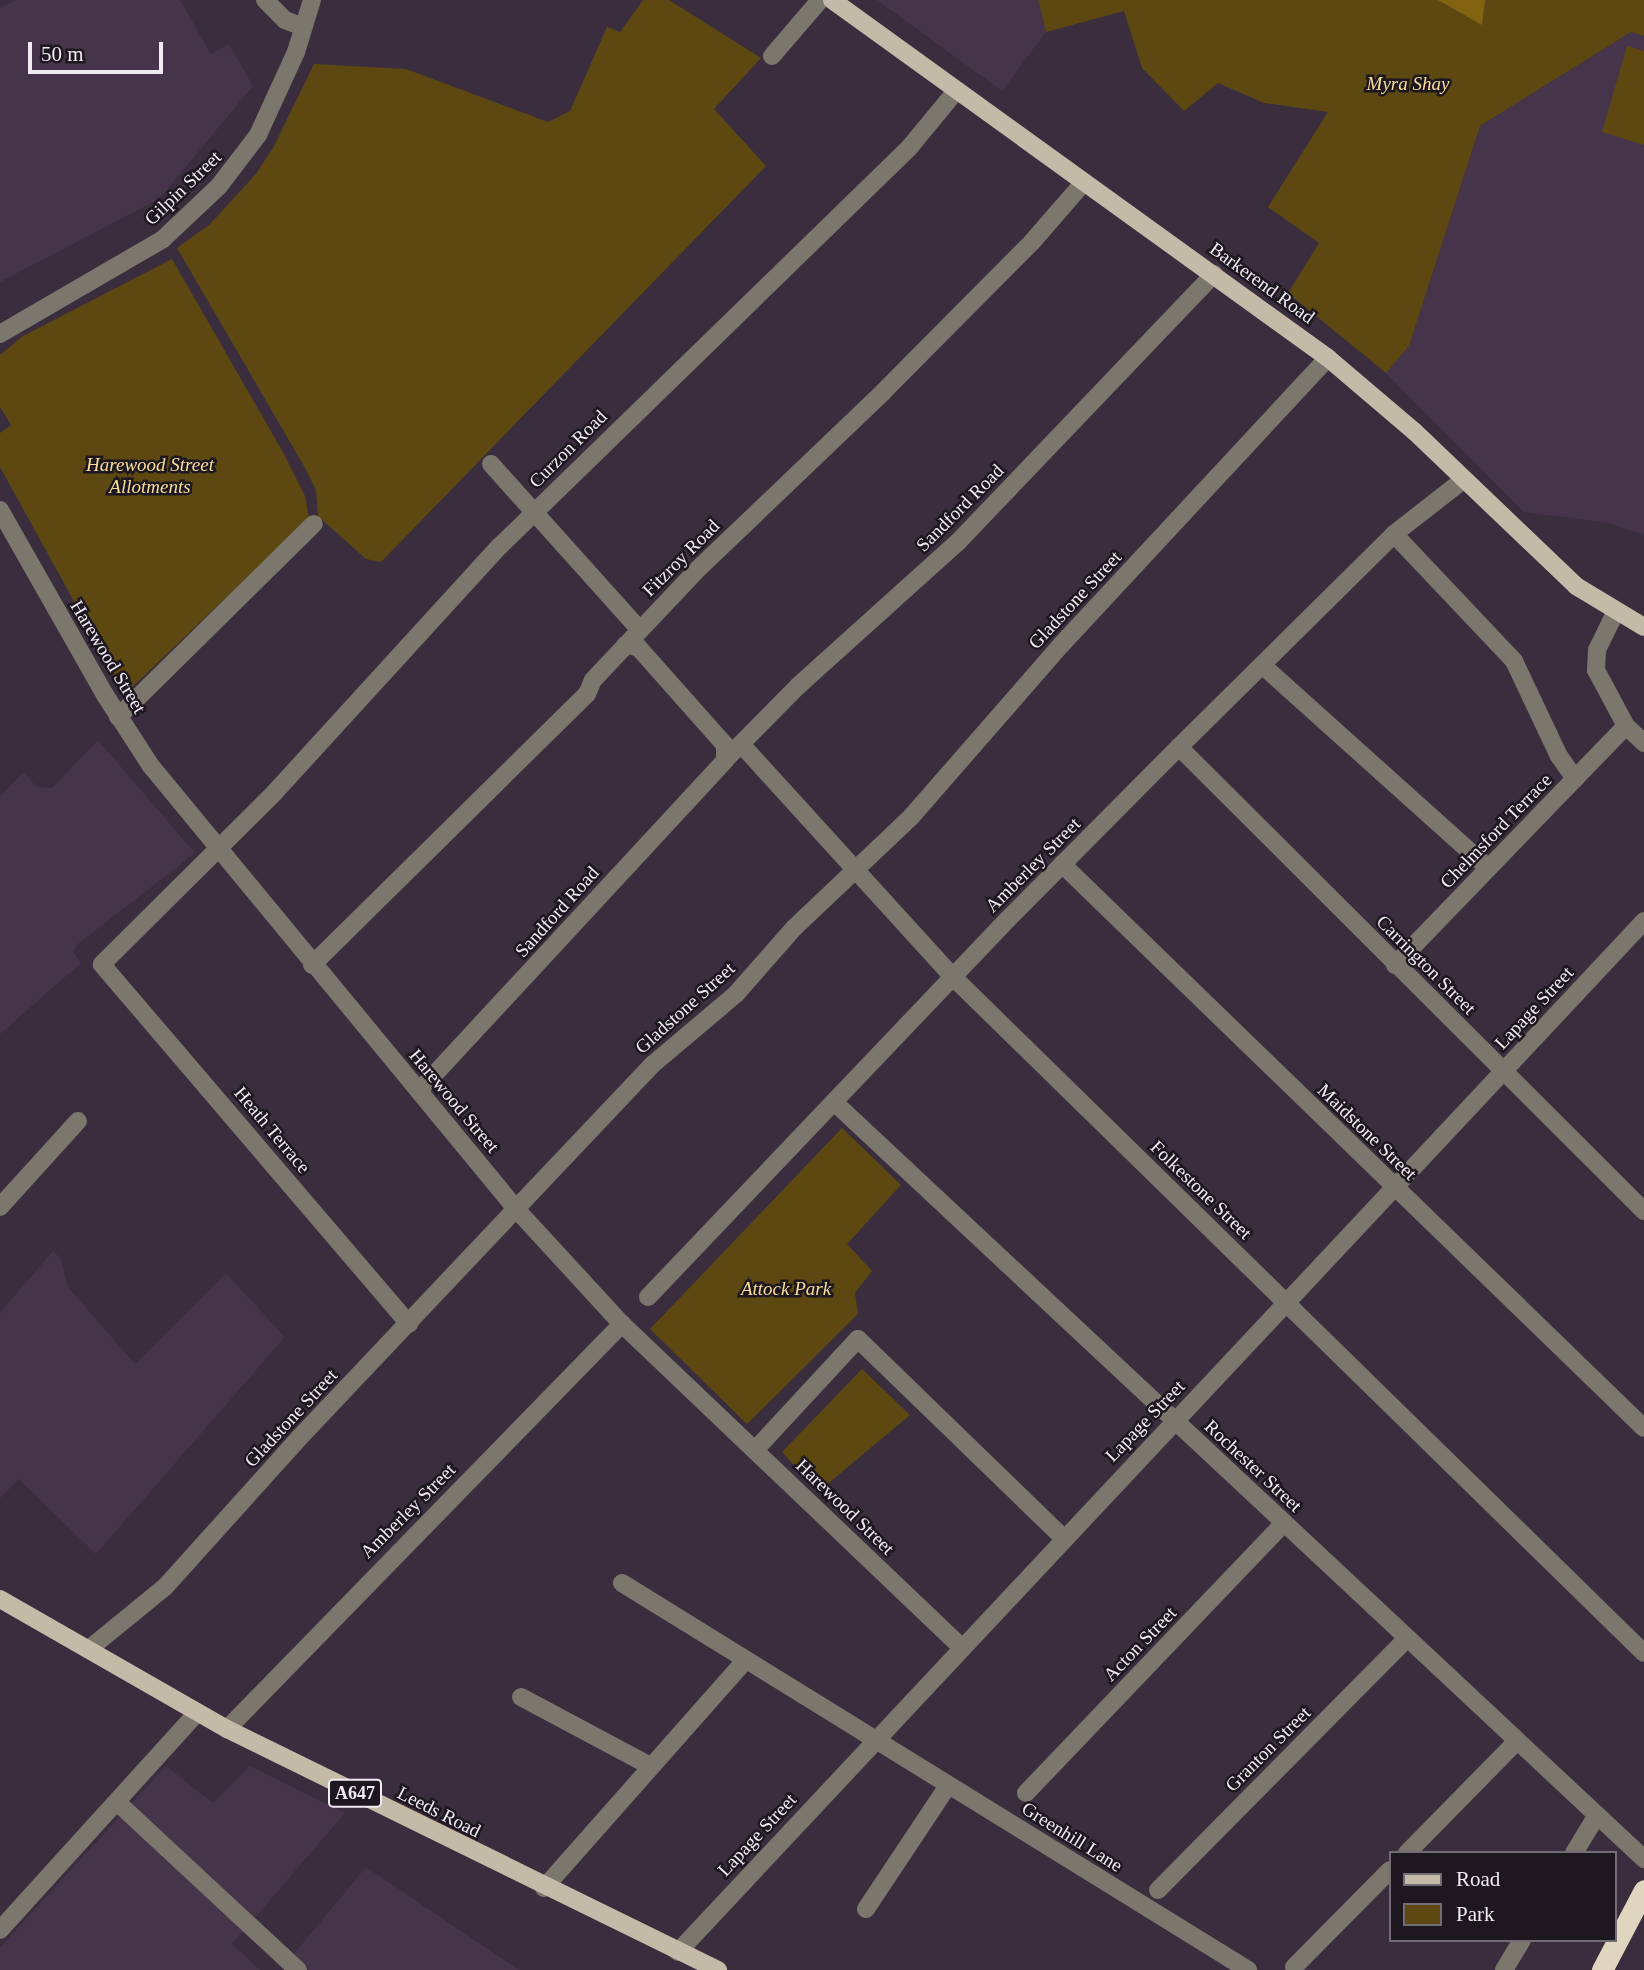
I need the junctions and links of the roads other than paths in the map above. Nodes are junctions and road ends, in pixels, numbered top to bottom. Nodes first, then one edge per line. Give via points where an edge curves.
1 (265, 0) edge
2 (312, 0) edge
3 (820, 0) edge
4 (832, 0) edge
5 (303, 27) junction
6 (772, 56) dead end
7 (956, 91) junction
8 (1084, 182) junction
9 (1214, 274) junction
10 (0, 334) edge
11 (1328, 358) junction
12 (491, 464) dead end
13 (1463, 481) junction
14 (0, 510) edge
15 (535, 511) junction
16 (314, 524) dead end
17 (1394, 534) junction
18 (1615, 613) junction
19 (1644, 627) edge
20 (640, 631) junction
21 (625, 645) junction
22 (1262, 664) junction
23 (118, 717) junction
24 (1626, 726) junction
25 (1644, 743) edge
26 (1179, 747) junction
27 (730, 750) junction
28 (1575, 779) junction
29 (220, 848) junction
30 (1062, 864) junction
31 (862, 867) junction
32 (1488, 868) junction
33 (1644, 921) edge
34 (102, 964) joint
35 (312, 965) junction
36 (1395, 965) junction
37 (954, 978) junction
38 (1502, 1072) junction
39 (419, 1091) junction
40 (834, 1102) junction
41 (78, 1121) dead end
42 (1393, 1188) junction
43 (0, 1207) edge
44 (517, 1210) junction
45 (1644, 1211) edge
46 (648, 1297) dead end
47 (1286, 1303) junction
48 (409, 1324) junction
49 (622, 1324) junction
50 (1175, 1421) junction
51 (1644, 1428) edge
52 (755, 1449) junction
53 (1284, 1523) junction
54 (1062, 1537) junction
55 (622, 1583) dead end
56 (0, 1598) edge
57 (1407, 1638) junction
58 (961, 1647) junction
59 (89, 1649) junction
60 (1644, 1653) edge
61 (745, 1661) junction
62 (521, 1698) dead end
63 (197, 1713) junction
64 (226, 1729) junction
65 (1517, 1741) junction
66 (873, 1742) junction
67 (650, 1766) junction
68 (947, 1787) junction
69 (1026, 1793) dead end
70 (117, 1802) junction
71 (1597, 1815) junction
72 (1409, 1851) edge
73 (1575, 1851) edge
74 (1644, 1860) edge
75 (1388, 1872) edge
76 (544, 1888) junction
77 (1158, 1890) dead end
78 (1642, 1897) edge
79 (866, 1909) dead end
80 (0, 1930) edge
81 (1521, 1942) edge
82 (684, 1960) edge
83 (1294, 1967) dead end
84 (1609, 1969) edge
85 (298, 1970) edge
86 (718, 1970) edge
87 (1248, 1970) edge
88 (1504, 1970) edge

1 - 5 street via 285,20
2 - 5 street, Gilpin Street
3 - 6 street
4 - 7 main road, Barkerend Road
5 - 10 street, Gilpin Street via 258,135 195,211 163,239
7 - 8 main road, Barkerend Road
7 - 15 street, Curzon Road via 909,148
8 - 9 main road, Barkerend Road
8 - 20 street, Fitzroy Road via 1032,242
9 - 11 main road, Barkerend Road
9 - 27 street, Sandford Road via 957,543
11 - 13 main road, Barkerend Road via 1415,432
11 - 31 street, Gladstone Street
12 - 15 street
13 - 17 street, Amberley Street
13 - 18 main road, Barkerend Road via 1558,570
14 - 23 street, Harewood Street
15 - 20 street
15 - 29 street, Curzon Road
16 - 23 street
17 - 22 street, Amberley Street
17 - 28 street via 1514,661 1559,756
18 - 19 main road, Barkerend Road
18 - 24 street via 1597,650 1596,670
20 - 21 street, Fitzroy Road
21 - 27 street, Folkestone Street via 638,647
21 - 35 street, Fitzroy Road via 593,680 587,694
22 - 26 street, Amberley Street
22 - 32 street
23 - 29 street, Harewood Street via 151,766
24 - 25 street
24 - 28 street, Chelmsford Terrace
26 - 30 street, Amberley Street
26 - 36 street, Carrington Street
27 - 31 street, Folkestone Street
27 - 39 street, Sandford Road
28 - 32 street, Chelmsford Terrace
29 - 34 street, Curzon Road
29 - 35 street, Harewood Street
30 - 37 street, Amberley Street
30 - 42 street, Maidstone Street
31 - 37 street, Folkestone Street
31 - 44 street, Gladstone Street via 835,886 736,994 652,1065
32 - 36 street, Chelmsford Terrace
33 - 38 street, Lapage Street
34 - 48 street, Heath Terrace
35 - 39 street, Harewood Street
36 - 38 street, Carrington Street
37 - 40 street, Amberley Street
37 - 47 street, Folkestone Street
38 - 42 street, Lapage Street
38 - 45 street, Carrington Street
39 - 44 street, Harewood Street
40 - 46 street, Amberley Street
40 - 50 street, Rochester Street
41 - 43 street
42 - 47 street, Lapage Street
42 - 51 street, Maidstone Street
44 - 48 street, Gladstone Street
44 - 49 street, Harewood Street
47 - 50 street, Lapage Street
47 - 60 street, Folkestone Street
48 - 59 street, Gladstone Street via 165,1587
49 - 52 street, Harewood Street
49 - 64 street, Amberley Street
50 - 53 street, Rochester Street
50 - 54 street, Lapage Street
52 - 54 street via 858,1339
52 - 58 street, Harewood Street
53 - 57 street, Rochester Street
53 - 69 street, Acton Street
54 - 58 street, Lapage Street
55 - 61 street, Greenhill Lane
56 - 59 main road, Leeds Road / A647
57 - 65 street, Rochester Street
57 - 77 street, Granton Street
58 - 66 street, Lapage Street
59 - 63 main road, Leeds Road / A647
61 - 66 street, Greenhill Lane
61 - 67 street
62 - 67 street
63 - 64 main road, Leeds Road / A647
63 - 70 street
64 - 76 main road, Leeds Road / A647
65 - 71 street, Rochester Street
65 - 72 street
66 - 68 street, Greenhill Lane
66 - 82 street, Lapage Street via 715,1910
67 - 76 street
68 - 79 street
68 - 87 street, Greenhill Lane
70 - 80 street
70 - 85 street
71 - 73 street
71 - 74 street, Rochester Street
75 - 83 street
76 - 82 main road, Leeds Road / A647
78 - 84 highway
81 - 88 street
82 - 86 main road, Leeds Road / A647

